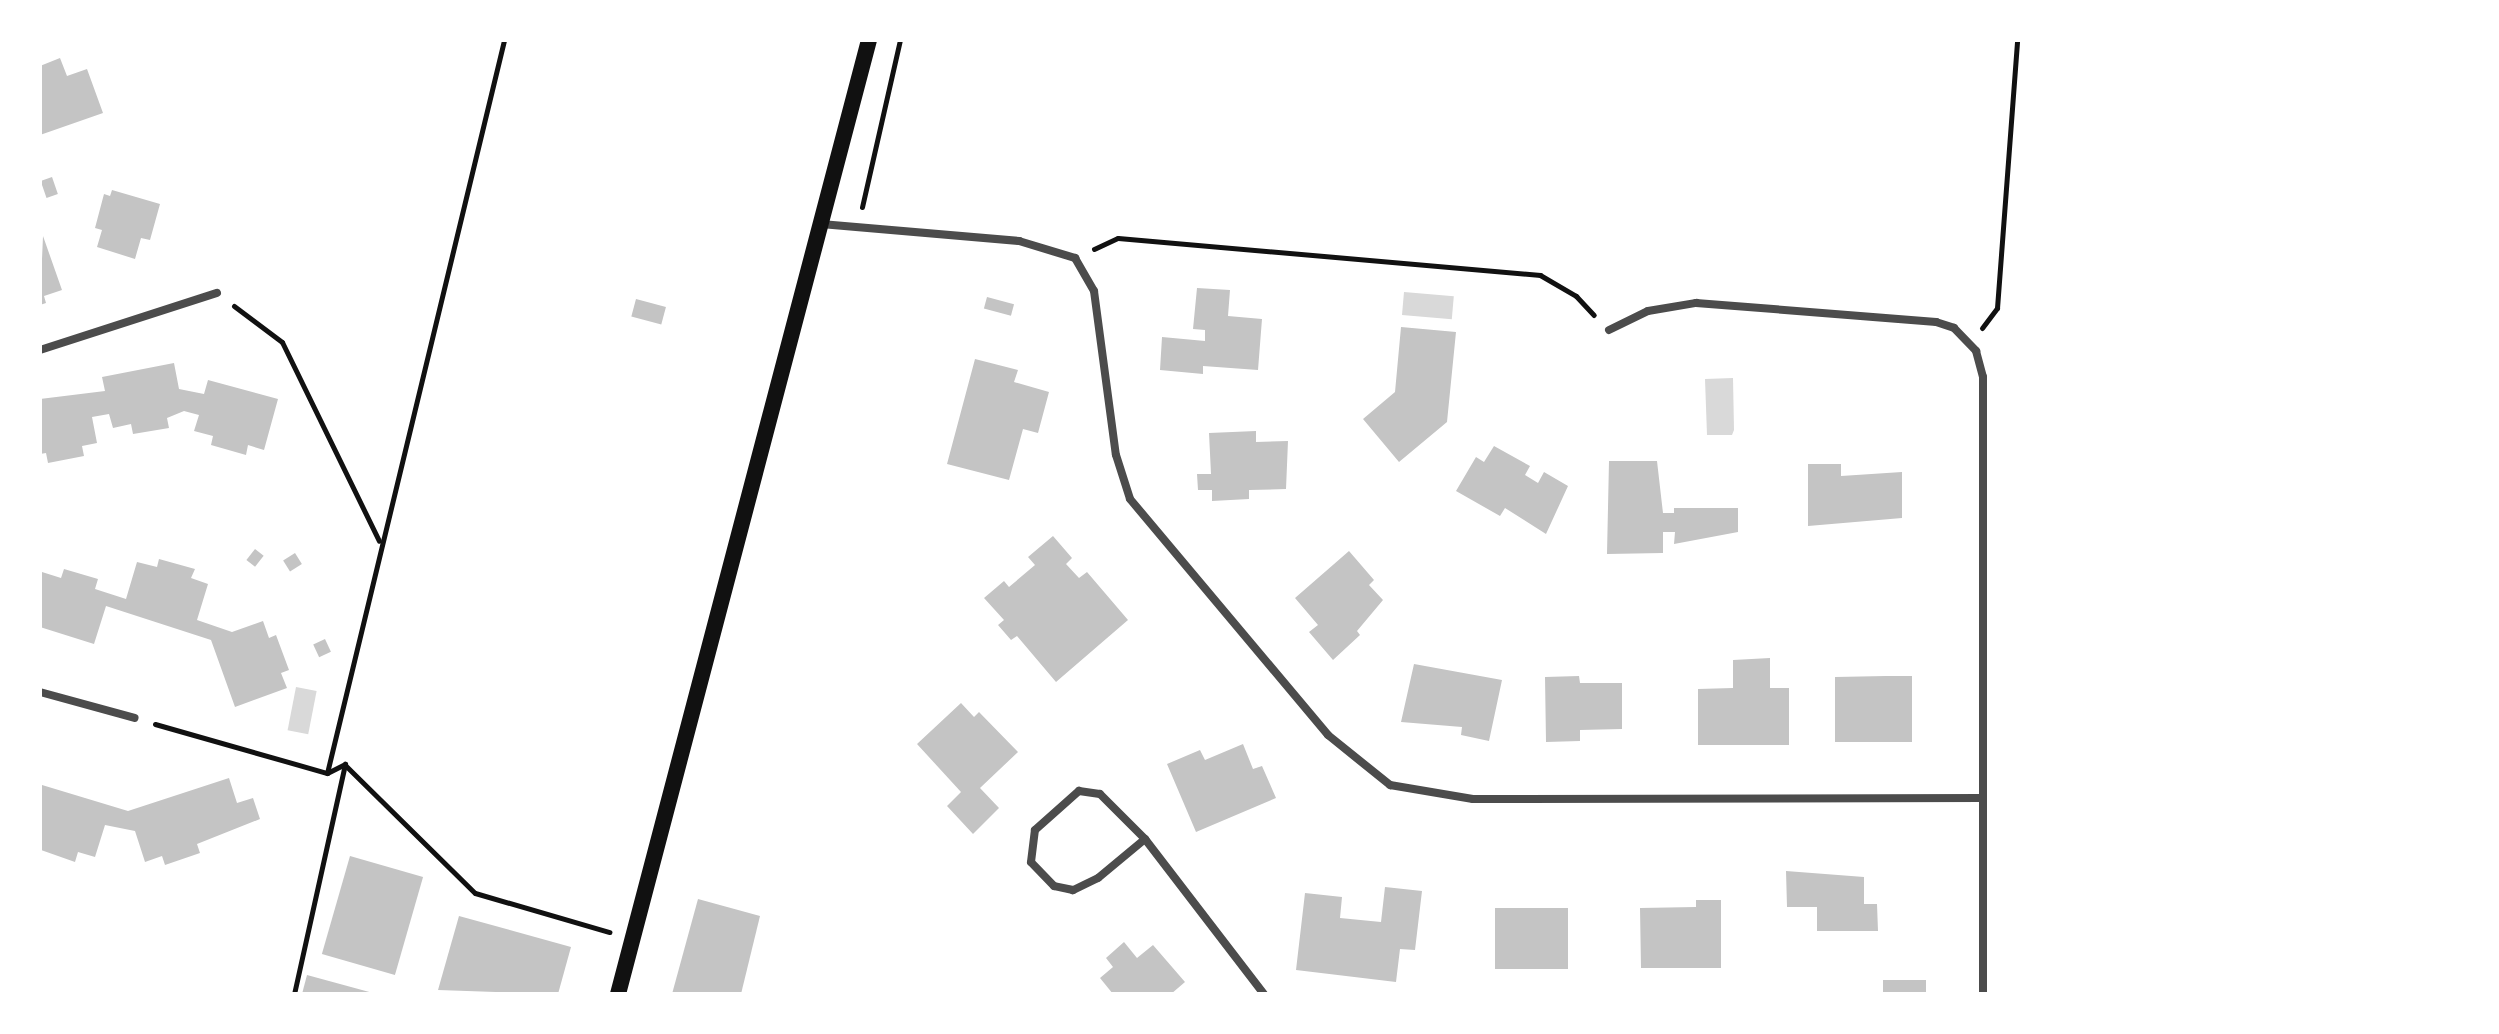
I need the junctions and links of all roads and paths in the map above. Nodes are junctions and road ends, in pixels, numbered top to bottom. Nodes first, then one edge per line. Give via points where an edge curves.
1 (504, 40) edge
2 (869, 40) edge
3 (900, 40) edge
4 (2017, 40) edge
5 (821, 224) junction
6 (858, 228) junction
7 (1075, 258) junction
8 (217, 293) joint
9 (1609, 330) joint
10 (1968, 338) junction
11 (40, 350) edge
12 (379, 542) junction
13 (40, 692) edge
14 (135, 718) joint
15 (345, 764) junction
16 (327, 773) junction
17 (1982, 798) junction
18 (1145, 839) junction
19 (633, 940) junction
20 (294, 994) edge
21 (618, 994) edge
22 (1264, 994) edge
23 (1983, 994) edge

1 - 12 path
2 - 5 main road
3 - 6 path
4 - 10 path via 1997,308
5 - 6 street
5 - 19 main road
6 - 7 street via 1019,241
7 - 9 path via 1118,238 1540,275 1576,296
7 - 17 street via 1094,291 1116,455 1130,499 1328,735 1366,771 1419,793 1473,799
8 - 11 street
8 - 12 path via 282,342
9 - 10 street via 1648,311 1696,303 1936,322
10 - 17 street via 1983,377
12 - 16 path
13 - 14 street
14 - 16 path
15 - 16 path
15 - 19 path via 475,893
15 - 20 path
17 - 23 street
18 - 18 street via 1098,878 1073,890 1054,886 1031,862 1035,830 1079,791 1100,794
18 - 22 street
19 - 21 main road

